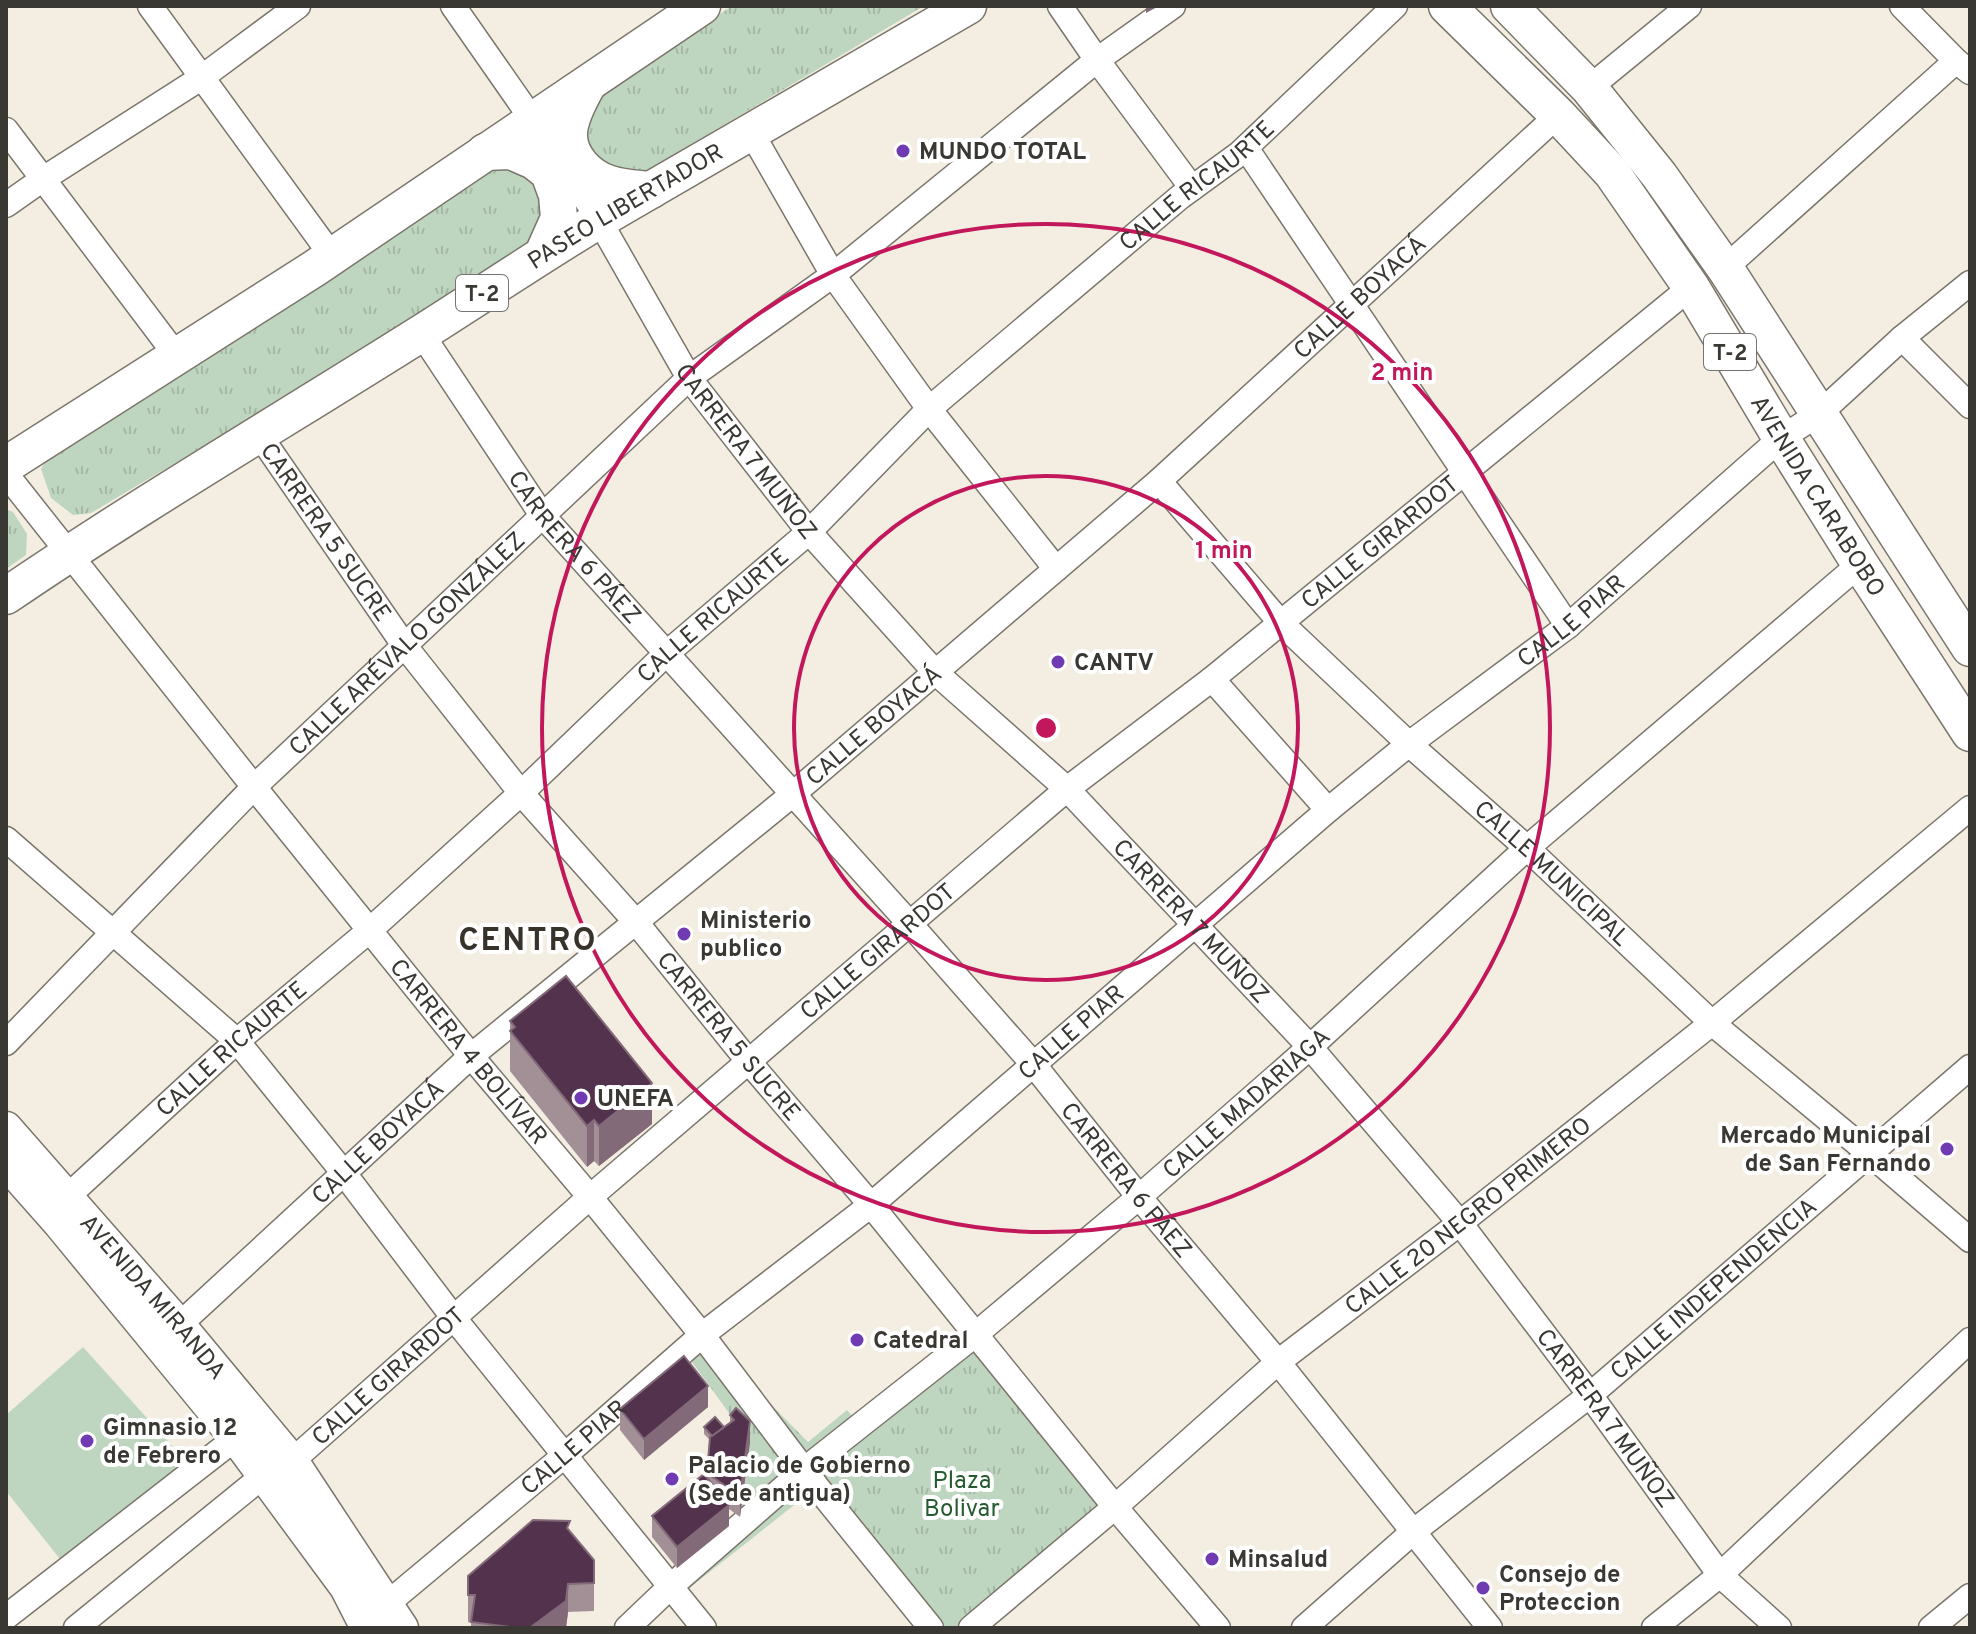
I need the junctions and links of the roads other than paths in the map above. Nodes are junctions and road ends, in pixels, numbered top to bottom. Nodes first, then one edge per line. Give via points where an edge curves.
1 (150, 6) edge
2 (298, 6) edge
3 (453, 6) edge
4 (702, 6) edge
5 (968, 6) edge
6 (1060, 6) edge
7 (1173, 6) edge
8 (1395, 6) edge
9 (1447, 6) edge
10 (1509, 6) edge
11 (1689, 6) edge
12 (1902, 6) edge
13 (1097, 60) junction
14 (1963, 67) edge
15 (201, 78) junction
16 (588, 84) junction
17 (1589, 88) junction
18 (1558, 115) junction
19 (533, 119) junction
20 (6, 130) edge
21 (751, 132) junction
22 (1246, 148) junction
23 (485, 152) junction
24 (43, 179) junction
25 (1192, 188) junction
26 (651, 190) junction
27 (6, 205) edge
28 (599, 220) junction
29 (543, 254) junction
30 (332, 256) junction
31 (1725, 268) junction
32 (833, 275) junction
33 (1970, 283) edge
34 (1691, 287) junction
35 (1352, 303) junction
36 (421, 333) junction
37 (1902, 338) junction
38 (176, 355) junction
39 (689, 378) junction
40 (1970, 406) edge
41 (929, 409) junction
42 (1819, 414) junction
43 (258, 433) junction
44 (1781, 438) junction
45 (6, 465) edge
46 (1465, 471) junction
47 (6, 474) edge
48 (1159, 481) junction
49 (542, 515) junction
50 (809, 532) junction
51 (69, 553) junction
52 (1860, 564) junction
53 (1056, 569) junction
54 (6, 596) edge
55 (1280, 622) junction
56 (1568, 626) junction
57 (404, 645) junction
58 (1970, 648) edge
59 (667, 653) junction
60 (935, 672) junction
61 (1212, 679) junction
62 (1970, 733) edge
63 (1409, 744) junction
64 (254, 787) junction
65 (1067, 789) junction
66 (521, 793) junction
67 (793, 794) junction
68 (1970, 808) edge
69 (1328, 810) junction
70 (6, 839) edge
71 (1527, 848) junction
72 (635, 921) junction
73 (910, 924) junction
74 (1196, 924) junction
75 (370, 930) junction
76 (112, 933) junction
77 (1712, 1023) junction
78 (237, 1041) junction
79 (6, 1043) edge
80 (1310, 1047) junction
81 (471, 1056) junction
82 (749, 1062) junction
83 (1034, 1065) junction
84 (1970, 1067) edge
85 (6, 1128) edge
86 (1869, 1153) junction
87 (6, 1163) edge
88 (343, 1172) junction
89 (68, 1196) junction
90 (590, 1197) junction
91 (1139, 1197) junction
92 (871, 1205) junction
93 (1460, 1223) junction
94 (1970, 1240) edge
95 (453, 1317) junction
96 (179, 1325) junction
97 (976, 1334) junction
98 (702, 1335) junction
99 (1970, 1340) edge
100 (1278, 1362) junction
101 (1590, 1395) junction
102 (236, 1438) junction
103 (564, 1456) junction
104 (292, 1461) junction
105 (805, 1469) junction
106 (263, 1476) junction
107 (1115, 1507) junction
108 (1414, 1531) junction
109 (1720, 1575) junction
110 (670, 1587) junction
111 (1970, 1596) edge
112 (6, 1617) edge
113 (376, 1622) edge
114 (76, 1628) edge
115 (627, 1628) edge
116 (704, 1628) edge
117 (931, 1628) edge
118 (971, 1628) edge
119 (1218, 1628) edge
120 (1304, 1628) edge
121 (1490, 1628) edge
122 (1654, 1628) edge
123 (1779, 1628) edge
124 (1931, 1628) edge

1 - 15 street
2 - 15 street
3 - 19 street, CARRERA 7 MUÑOZ
4 - 16 highway
5 - 21 highway, PASEO LIBERTADOR / T-2
6 - 13 street
7 - 13 street, CALLE ARÉVALO GONZÁLEZ
8 - 22 street, CALLE RICAURTE
9 - 18 highway, AVENIDA CARABOBO / T-2
10 - 17 highway, AVENIDA CARABOBO / T-2
11 - 17 street
12 - 14 street
13 - 25 street
13 - 32 street, CALLE ARÉVALO GONZÁLEZ
14 - 31 street
15 - 24 street
15 - 30 street
16 - 19 highway
16 - 26 highway via 577,102 569,135 574,155 587,172 606,183
17 - 31 highway, AVENIDA CARABOBO / T-2
18 - 34 highway, AVENIDA CARABOBO / T-2 via 1612,173
18 - 35 street, CALLE BOYACÁ
19 - 23 highway
19 - 28 street, CARRERA 7 MUÑOZ
20 - 24 street
21 - 26 highway, PASEO LIBERTADOR / T-2
21 - 32 street
22 - 25 street, CALLE RICAURTE
22 - 35 street
23 - 29 highway via 511,151 549,173 559,218
23 - 30 highway
24 - 27 street
24 - 38 street
25 - 41 street, CALLE RICAURTE
26 - 28 highway, PASEO LIBERTADOR / T-2
28 - 29 highway, PASEO LIBERTADOR / T-2
28 - 39 street, CARRERA 7 MUÑOZ
29 - 36 highway, PASEO LIBERTADOR / T-2
30 - 38 highway
31 - 42 highway, AVENIDA CARABOBO / T-2
32 - 39 street, CALLE ARÉVALO GONZÁLEZ
32 - 41 street
33 - 37 street, CALLE PIAR
34 - 44 highway, AVENIDA CARABOBO / T-2
34 - 46 street, CALLE GIRARDOT
35 - 46 street
35 - 48 street, CALLE BOYACÁ
36 - 43 highway, PASEO LIBERTADOR / T-2
36 - 49 street, CARRERA 6 PÁEZ
37 - 40 street
37 - 42 street, CALLE PIAR
38 - 45 highway
39 - 49 street, CALLE ARÉVALO GONZÁLEZ
39 - 50 street, CARRERA 7 MUÑOZ
41 - 50 street, CALLE RICAURTE
41 - 53 street
42 - 44 street, CALLE PIAR
42 - 58 highway, AVENIDA CARABOBO / T-2
43 - 51 highway, PASEO LIBERTADOR / T-2
43 - 57 street, CARRERA 5 SUCRE
44 - 52 highway, AVENIDA CARABOBO / T-2
44 - 56 street, CALLE PIAR
46 - 55 street, CALLE GIRARDOT
46 - 56 street
47 - 51 street, CARRERA 4 BOLÍVAR
48 - 53 street, CALLE BOYACÁ
48 - 55 street, CALLE MUNICIPAL
49 - 57 street, CALLE ARÉVALO GONZÁLEZ
49 - 59 street, CARRERA 6 PÁEZ
50 - 59 street, CALLE RICAURTE
50 - 60 street, CARRERA 7 MUÑOZ
51 - 54 highway, PASEO LIBERTADOR / T-2
51 - 64 street, CARRERA 4 BOLÍVAR
52 - 62 highway, AVENIDA CARABOBO / T-2
52 - 71 street, CALLE MADARIAGA
53 - 60 street, CALLE BOYACÁ
55 - 61 street, CALLE GIRARDOT
55 - 63 street, CALLE MUNICIPAL
56 - 63 street, CALLE PIAR
57 - 64 street, CALLE ARÉVALO GONZÁLEZ
57 - 66 street, CARRERA 5 SUCRE
59 - 66 street, CALLE RICAURTE
59 - 67 street, CARRERA 6 PÁEZ
60 - 65 street, CARRERA 7 MUÑOZ
60 - 67 street, CALLE BOYACÁ
61 - 65 street, CALLE GIRARDOT
61 - 69 street
63 - 69 street, CALLE PIAR
63 - 71 street, CALLE MUNICIPAL
64 - 75 street, CARRERA 4 BOLÍVAR
64 - 76 street, CALLE ARÉVALO GONZÁLEZ
65 - 73 street, CALLE GIRARDOT
65 - 74 street, CARRERA 7 MUÑOZ
66 - 72 street, CARRERA 5 SUCRE
66 - 75 street, CALLE RICAURTE
67 - 72 street, CALLE BOYACÁ
67 - 73 street, CARRERA 6 PÁEZ
68 - 77 street, CALLE 20 NEGRO PRIMERO
69 - 74 street, CALLE PIAR
70 - 76 street
71 - 77 street, CALLE MUNICIPAL
71 - 80 street, CALLE MADARIAGA
72 - 81 street, CALLE BOYACÁ
72 - 82 street, CARRERA 5 SUCRE
73 - 82 street, CALLE GIRARDOT
73 - 83 street, CARRERA 6 PÁEZ
74 - 80 street, CARRERA 7 MUÑOZ
74 - 83 street, CALLE PIAR
75 - 78 street, CALLE RICAURTE
75 - 81 street, CARRERA 4 BOLÍVAR
76 - 78 street
76 - 79 street, CALLE ARÉVALO GONZÁLEZ
77 - 86 street, CALLE MUNICIPAL
77 - 93 street, CALLE 20 NEGRO PRIMERO
78 - 88 street
78 - 89 street, CALLE RICAURTE
80 - 91 street, CALLE MADARIAGA
80 - 93 street, CARRERA 7 MUÑOZ
81 - 88 street, CALLE BOYACÁ
81 - 90 street, CARRERA 4 BOLÍVAR
82 - 90 street, CALLE GIRARDOT
82 - 92 street, CARRERA 5 SUCRE
83 - 91 street, CARRERA 6 PÁEZ
83 - 92 street, CALLE PIAR
84 - 86 street, CALLE INDEPENDENCIA
85 - 89 main road, AVENIDA MIRANDA
86 - 94 street, CALLE MUNICIPAL
86 - 101 street, CALLE INDEPENDENCIA
87 - 102 main road, AVENIDA MIRANDA
88 - 95 street
88 - 96 street, CALLE BOYACÁ
89 - 96 main road, AVENIDA MIRANDA
90 - 95 street, CALLE GIRARDOT
90 - 98 street, CARRERA 4 BOLÍVAR
91 - 97 street, CALLE MADARIAGA
91 - 100 street, CARRERA 6 PÁEZ
92 - 97 street, CARRERA 5 SUCRE
92 - 98 street, CALLE PIAR
93 - 100 street, CALLE 20 NEGRO PRIMERO
93 - 101 street, CARRERA 7 MUÑOZ
95 - 103 street
95 - 104 street, CALLE GIRARDOT
96 - 104 main road, AVENIDA MIRANDA
97 - 105 street, CALLE MADARIAGA
97 - 107 street, CARRERA 5 SUCRE
98 - 103 street, CALLE PIAR
98 - 105 street, CARRERA 4 BOLÍVAR
99 - 109 street
100 - 107 street, CALLE 20 NEGRO PRIMERO
100 - 108 street, CARRERA 6 PÁEZ
101 - 108 street, CALLE INDEPENDENCIA
101 - 109 street, CARRERA 7 MUÑOZ
102 - 106 main road, AVENIDA MIRANDA
102 - 112 street
103 - 110 street
103 - 113 street, CALLE PIAR
104 - 106 street, CALLE GIRARDOT
104 - 113 main road, AVENIDA MIRANDA
105 - 110 street, CALLE MADARIAGA
105 - 117 street, CARRERA 4 BOLÍVAR
106 - 113 main road, AVENIDA MIRANDA
106 - 114 street, CALLE GIRARDOT
107 - 118 street, CALLE 20 NEGRO PRIMERO
107 - 119 street, CARRERA 5 SUCRE
108 - 120 street, CALLE INDEPENDENCIA
108 - 121 street, CARRERA 6 PÁEZ
109 - 122 street
109 - 123 street, CARRERA 7 MUÑOZ
110 - 115 street, CALLE MADARIAGA
110 - 116 street
111 - 124 street

